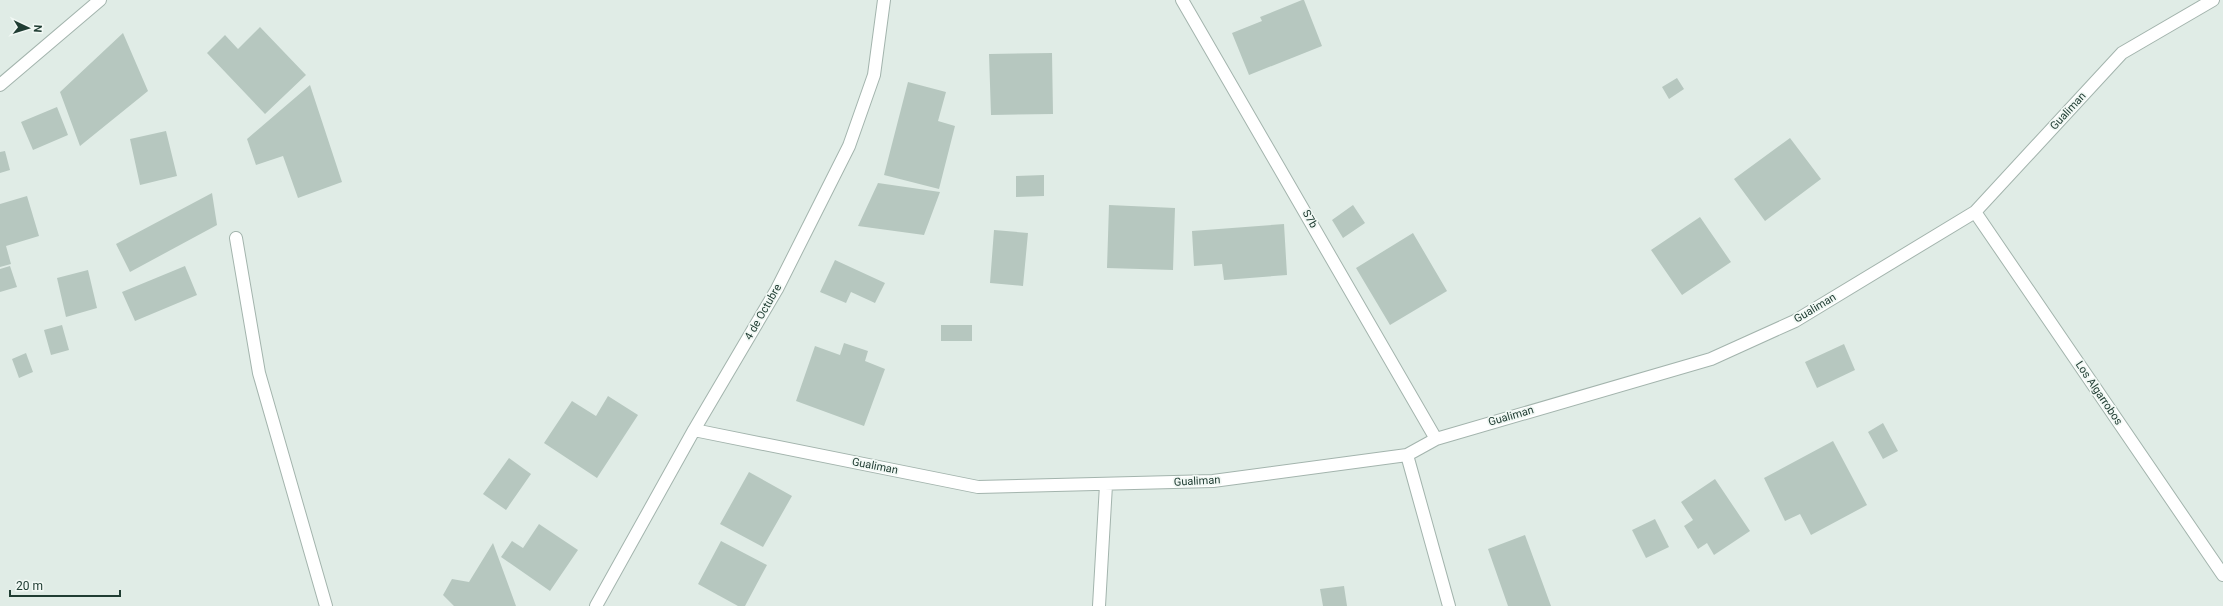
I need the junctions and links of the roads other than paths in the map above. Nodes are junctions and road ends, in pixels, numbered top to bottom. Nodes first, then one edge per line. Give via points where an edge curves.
1 (100, 0) edge
2 (884, 0) edge
3 (1182, 0) edge
4 (2213, 0) edge
5 (0, 85) edge
6 (1975, 212) junction
7 (236, 238) dead end
8 (694, 430) junction
9 (1436, 439) junction
10 (1407, 455) junction
11 (1106, 485) junction
12 (2223, 575) edge
13 (326, 606) edge
14 (596, 606) edge
15 (1099, 606) edge
16 (1449, 606) edge

1 - 5 street
2 - 8 street, 4 de Octubre via 874,75 849,146 777,289
3 - 9 street, S7b
4 - 6 street, Gualiman via 2122,53
6 - 9 street, Gualiman via 1795,321 1711,359
6 - 12 street, Los Algarrobos
7 - 13 street via 259,373
8 - 11 street, Gualiman via 978,487
8 - 14 street, 4 de Octubre
9 - 10 street, Gualiman
10 - 11 street, Gualiman via 1213,481
10 - 16 street
11 - 15 street

